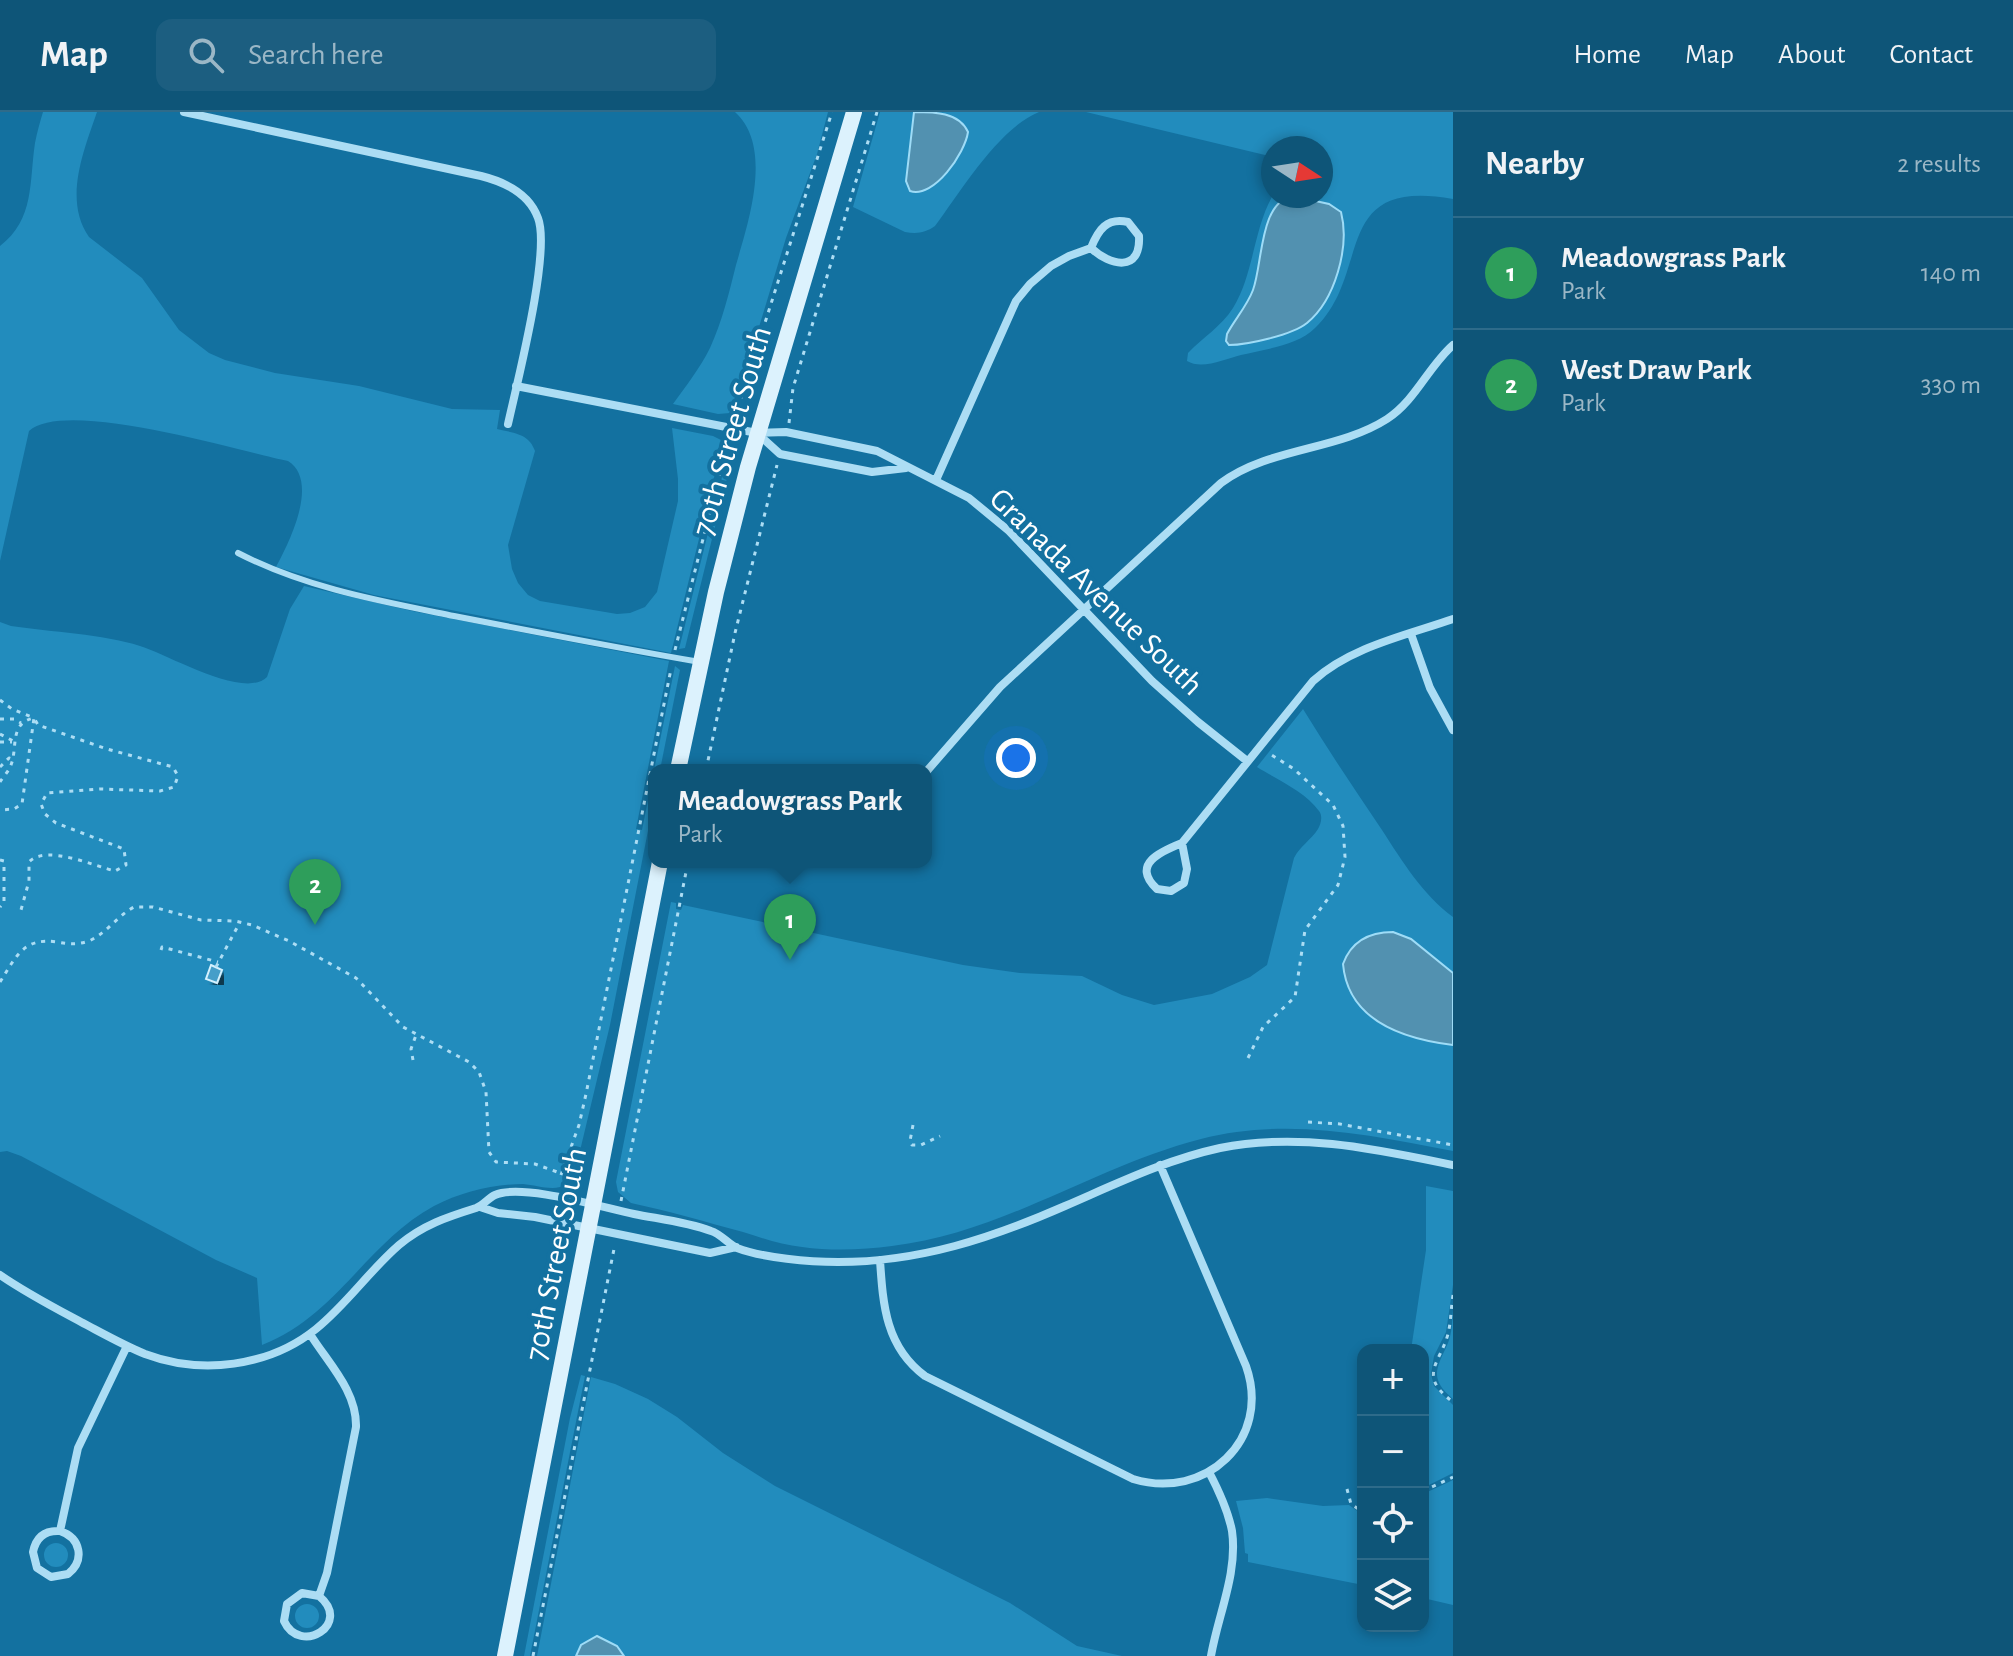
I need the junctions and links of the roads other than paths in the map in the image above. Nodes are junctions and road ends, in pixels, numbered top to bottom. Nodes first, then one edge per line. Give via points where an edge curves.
1 (184, 112) edge
2 (854, 112) edge
3 (1091, 248) junction
4 (1453, 345) edge
5 (516, 386) junction
6 (508, 424) dead end
7 (757, 433) junction
8 (906, 468) junction
9 (936, 480) junction
10 (238, 553) dead end
11 (1083, 609) junction
12 (1453, 619) edge
13 (1411, 634) junction
14 (700, 662) junction
15 (1453, 730) edge
16 (1247, 761) junction
17 (679, 764) edge
18 (932, 765) edge
19 (1182, 843) junction
20 (659, 868) edge
21 (1160, 1165) junction
22 (1453, 1165) edge
23 (593, 1205) junction
24 (480, 1207) junction
25 (588, 1228) junction
26 (736, 1247) junction
27 (880, 1260) junction
28 (0, 1275) edge
29 (310, 1334) junction
30 (127, 1346) junction
31 (1209, 1472) junction
32 (60, 1531) junction
33 (319, 1596) junction
34 (505, 1656) edge
35 (1211, 1656) edge

1 - 5 street via 481,176 521,194 538,217 542,246
2 - 7 main road, 70th Street South
3 - 3 street via 1108,261 1125,262 1137,251 1139,236 1128,222 1113,221 1099,230
3 - 9 street via 1051,266 1016,301
4 - 11 street via 1389,418 1229,477
5 - 6 street
5 - 7 street, Granada Avenue South
7 - 8 street, Granada Avenue South via 786,432 877,451
7 - 8 street, Granada Avenue South via 780,454 872,472
7 - 14 main road, 70th Street South
8 - 9 street, Granada Avenue South
9 - 11 street, Granada Avenue South via 1001,523
10 - 14 lane via 283,575 334,590
11 - 16 street, Granada Avenue South via 1162,691
11 - 18 street via 984,702
12 - 13 street
13 - 15 street via 1430,688
13 - 16 street via 1321,673
14 - 17 main road, 70th Street South
16 - 19 street
19 - 19 street via 1150,862 1148,877 1157,889 1171,891 1184,883
20 - 23 main road, 70th Street South
21 - 22 street via 1231,1146 1300,1141
21 - 27 street via 967,1244
21 - 31 street via 1251,1385 1250,1415 1242,1437 1224,1462
23 - 24 street via 516,1193 496,1194
23 - 25 main road, 70th Street South
23 - 26 street via 714,1232
24 - 25 street
24 - 29 street via 447,1216 414,1234
25 - 26 street via 710,1253
25 - 34 main road, 70th Street South
26 - 27 street via 806,1261
27 - 31 street via 892,1337 925,1376 1133,1479 1170,1484
28 - 30 street
29 - 30 street via 266,1356 217,1365 172,1362
29 - 33 street via 349,1393 356,1422
30 - 32 street via 78,1448
31 - 35 street via 1227,1511 1233,1549
32 - 32 street via 44,1534 33,1548 37,1568 51,1577 68,1574 79,1557 75,1540
33 - 33 street via 298,1594 285,1607 285,1625 297,1638 312,1639 327,1629 330,1611

